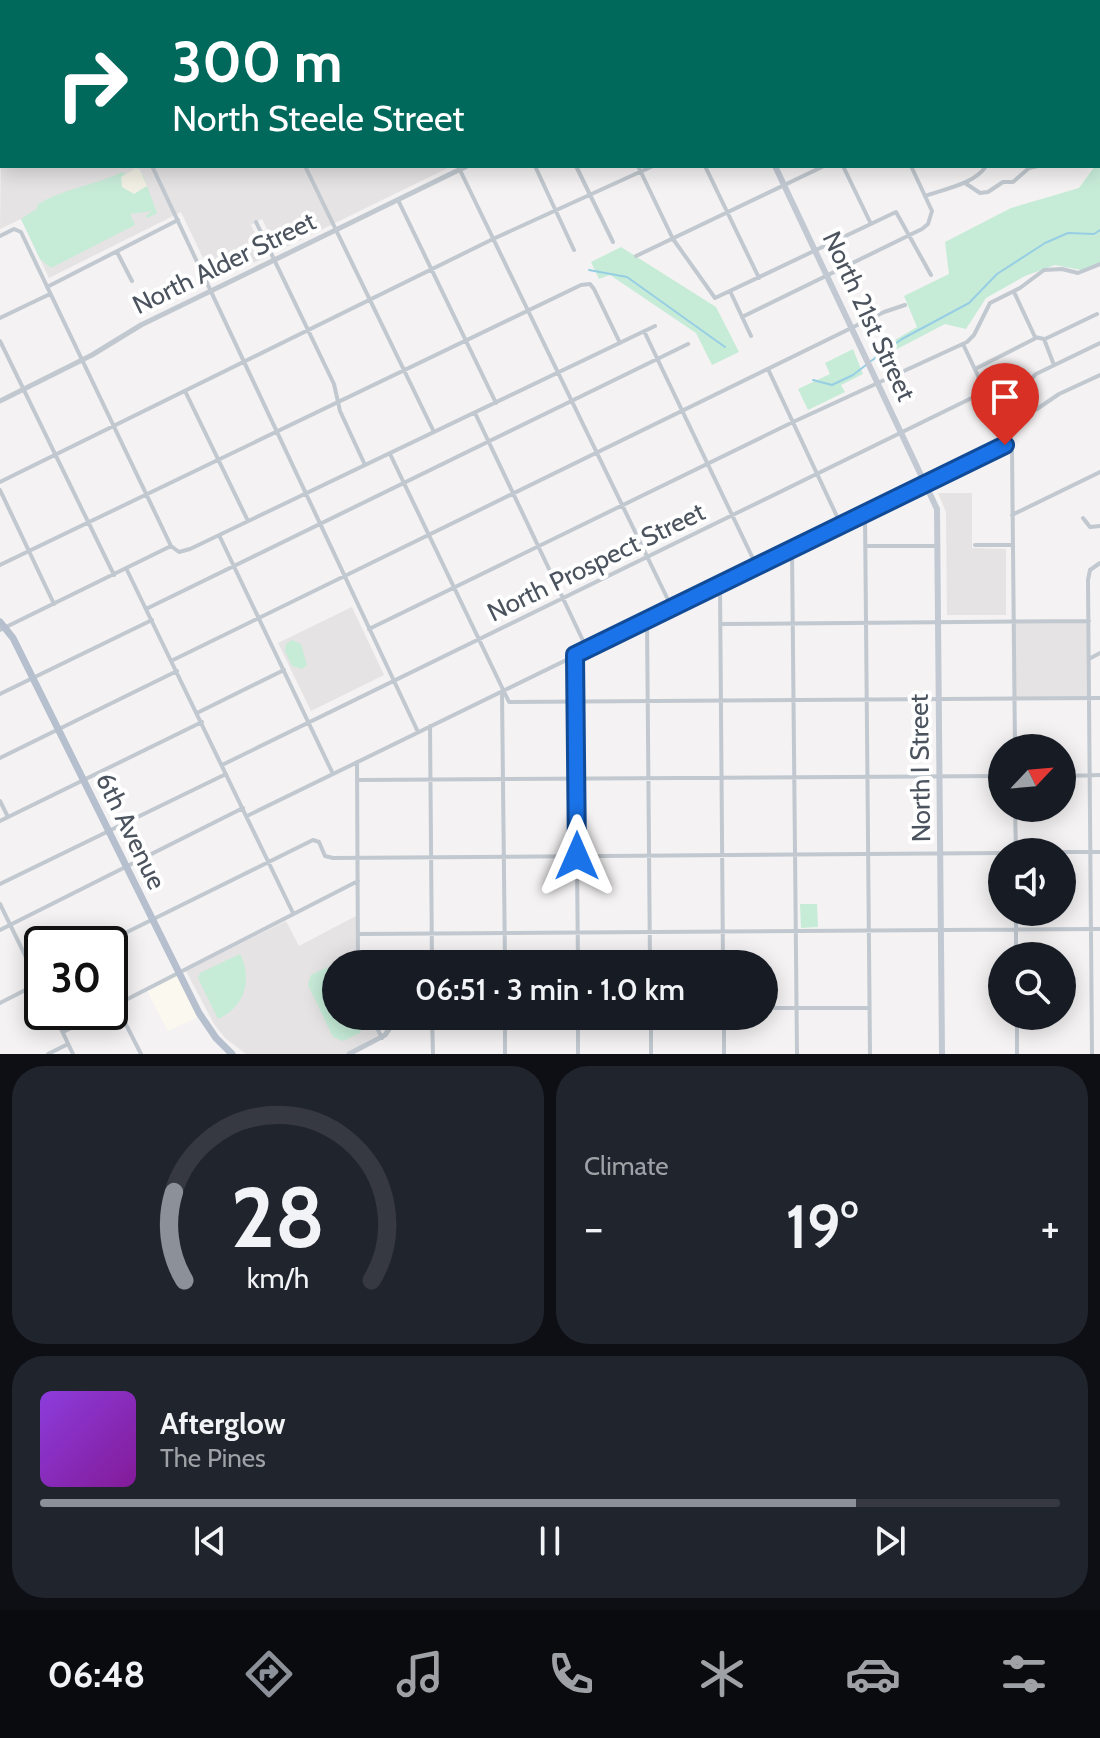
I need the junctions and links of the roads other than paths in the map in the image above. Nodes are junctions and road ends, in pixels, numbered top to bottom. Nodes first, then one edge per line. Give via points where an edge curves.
1 (153, 168) edge
2 (306, 168) edge
3 (459, 168) edge
4 (536, 168) edge
5 (577, 168) edge
6 (706, 168) edge
7 (776, 168) edge
8 (820, 168) edge
9 (844, 168) edge
10 (912, 168) edge
11 (985, 168) edge
12 (1029, 168) edge
13 (640, 169) edge
14 (965, 183) junction
15 (784, 185) junction
16 (590, 194) junction
17 (925, 196) junction
18 (398, 200) junction
19 (555, 209) junction
20 (728, 213) junction
21 (178, 220) junction
22 (256, 222) dead end
23 (871, 224) junction
24 (336, 230) junction
25 (0, 236) edge
26 (910, 236) junction
27 (493, 239) junction
28 (673, 239) junction
29 (613, 242) dead end
30 (815, 249) junction
31 (574, 250) dead end
32 (117, 252) junction
33 (636, 256) dead end
34 (275, 259) junction
35 (1100, 264) edge
36 (431, 269) junction
37 (827, 275) junction
38 (931, 275) dead end
39 (759, 278) junction
40 (132, 281) dead end
41 (47, 287) junction
42 (211, 291) junction
43 (730, 291) junction
44 (1014, 292) junction
45 (50, 294) junction
46 (369, 299) junction
47 (905, 305) dead end
48 (527, 308) junction
49 (1097, 314) dead end
50 (742, 317) junction
51 (0, 318) edge
52 (655, 326) dead end
53 (852, 328) junction
54 (309, 330) junction
55 (644, 331) junction
56 (751, 336) dead end
57 (1036, 338) junction
58 (465, 339) junction
59 (1044, 339) junction
60 (0, 341) edge
61 (620, 343) junction
62 (1100, 343) edge
63 (688, 344) dead end
64 (963, 344) junction
65 (658, 358) junction
66 (82, 361) junction
67 (244, 362) junction
68 (1054, 365) junction
69 (403, 369) junction
70 (768, 369) junction
71 (975, 369) junction
72 (559, 373) junction
73 (1100, 375) edge
74 (878, 381) junction
75 (23, 389) junction
76 (185, 391) junction
77 (986, 391) junction
78 (339, 400) junction
79 (572, 400) junction
80 (0, 401) edge
81 (496, 403) junction
82 (994, 407) junction
83 (682, 411) junction
84 (475, 413) junction
85 (793, 422) junction
86 (113, 426) junction
87 (1003, 426) junction
88 (276, 431) junction
89 (434, 432) junction
90 (902, 433) junction
91 (488, 441) junction
92 (1011, 443) junction
93 (597, 452) junction
94 (390, 454) junction
95 (55, 455) junction
96 (217, 459) junction
97 (708, 464) junction
98 (365, 465) junction
99 (1100, 472) edge
100 (817, 474) junction
101 (0, 482) edge
102 (403, 482) junction
103 (927, 484) junction
104 (0, 490) edge
105 (513, 493) junction
106 (147, 494) junction
107 (304, 494) junction
108 (623, 505) junction
109 (865, 514) junction
110 (732, 515) junction
111 (1012, 515) junction
112 (1083, 518) dead end
113 (248, 521) junction
114 (88, 522) junction
115 (318, 524) junction
116 (841, 525) junction
117 (1100, 526) edge
118 (219, 535) junction
119 (428, 535) junction
120 (975, 545) dead end
121 (1013, 545) junction
122 (171, 546) junction
123 (538, 546) junction
124 (866, 546) junction
125 (938, 546) junction
126 (792, 549) junction
127 (29, 551) junction
128 (648, 557) junction
129 (1100, 563) edge
130 (0, 565) edge
131 (234, 565) junction
132 (757, 567) junction
133 (126, 568) junction
134 (114, 575) junction
135 (343, 576) junction
136 (720, 585) junction
137 (453, 588) junction
138 (563, 599) junction
139 (54, 604) junction
140 (672, 608) junction
141 (146, 609) junction
142 (259, 618) junction
143 (152, 620) junction
144 (647, 620) junction
145 (1089, 621) junction
146 (1014, 622) junction
147 (866, 623) junction
148 (939, 623) junction
149 (720, 624) junction
150 (793, 624) junction
151 (2, 627) edge
152 (369, 629) junction
153 (478, 639) junction
154 (587, 649) junction
155 (1100, 653) edge
156 (575, 655) junction
157 (1089, 659) junction
158 (171, 661) junction
159 (284, 670) junction
160 (177, 671) junction
161 (33, 678) junction
162 (393, 681) junction
163 (502, 691) junction
164 (0, 694) edge
165 (1090, 698) junction
166 (1100, 698) edge
167 (1014, 699) junction
168 (867, 700) junction
169 (940, 700) junction
170 (721, 701) junction
171 (794, 701) junction
172 (576, 702) junction
173 (648, 702) junction
174 (197, 713) junction
175 (202, 722) junction
176 (309, 722) junction
177 (430, 726) junction
178 (58, 729) junction
179 (418, 732) junction
180 (1015, 734) edge
181 (0, 758) edge
182 (357, 762) junction
183 (222, 765) junction
184 (226, 774) junction
185 (333, 774) junction
186 (1090, 775) junction
187 (1100, 775) edge
188 (988, 776) edge
189 (1076, 776) edge
190 (795, 777) junction
191 (867, 777) junction
192 (940, 777) junction
193 (722, 778) junction
194 (576, 779) junction
195 (649, 779) junction
196 (83, 780) junction
197 (357, 780) junction
198 (431, 780) junction
199 (503, 780) junction
200 (0, 801) edge
201 (243, 808) junction
202 (247, 816) junction
203 (8, 817) junction
204 (0, 821) edge
205 (108, 830) junction
206 (1076, 852) edge
207 (1090, 852) junction
208 (1100, 852) edge
209 (988, 853) edge
210 (795, 854) junction
211 (868, 854) junction
212 (941, 854) junction
213 (722, 855) junction
214 (577, 856) junction
215 (649, 856) junction
216 (431, 857) junction
217 (504, 857) junction
218 (358, 858) junction
219 (269, 861) junction
220 (126, 866) junction
221 (358, 881) junction
222 (0, 884) edge
223 (0, 904) edge
224 (293, 913) junction
225 (152, 919) junction
226 (10, 925) junction
227 (1016, 929) junction
228 (1091, 929) junction
229 (1100, 929) edge
230 (0, 930) edge
231 (869, 930) junction
232 (942, 930) junction
233 (128, 931) edge
234 (796, 931) junction
235 (723, 932) junction
236 (577, 933) junction
237 (650, 933) junction
238 (358, 934) junction
239 (432, 934) junction
240 (504, 934) junction
241 (1016, 942) edge
242 (358, 950) edge
243 (432, 950) edge
244 (505, 950) edge
245 (578, 950) edge
246 (650, 950) edge
247 (723, 950) edge
248 (24, 951) edge
249 (178, 973) junction
250 (24, 988) edge
251 (128, 999) edge
252 (0, 1003) edge
253 (778, 1008) edge
254 (796, 1008) junction
255 (869, 1008) junction
256 (128, 1029) edge
257 (67, 1030) edge
258 (378, 1030) edge
259 (391, 1030) edge
260 (432, 1030) edge
261 (505, 1030) edge
262 (578, 1030) edge
263 (651, 1030) edge
264 (724, 1030) edge
265 (1017, 1030) edge
266 (63, 1032) joint
267 (382, 1038) junction
268 (68, 1044) junction
269 (360, 1052) edge
270 (48, 1054) edge
271 (73, 1054) edge
272 (141, 1054) edge
273 (232, 1054) edge
274 (349, 1054) edge
275 (433, 1054) edge
276 (505, 1054) edge
277 (578, 1054) edge
278 (651, 1054) edge
279 (724, 1054) edge
280 (797, 1054) edge
281 (870, 1054) edge
282 (942, 1054) edge
283 (1017, 1054) edge
284 (1092, 1054) edge

1 - 21 street
2 - 24 street
3 - 18 street, North Alder Street
3 - 27 street
4 - 19 street
5 - 16 street
6 - 20 street
7 - 15 main road, North 21st Street
8 - 15 street
9 - 23 street
10 - 17 street
11 - 14 street
12 - 14 street via 1018,180 988,192
13 - 16 street
13 - 28 street
14 - 17 street
15 - 20 street
15 - 30 main road, North 21st Street
16 - 19 street
16 - 29 street
17 - 26 street via 931,217
18 - 24 street, North Alder Street
18 - 36 street
19 - 27 street
19 - 31 street
20 - 28 street
20 - 39 street
21 - 32 street
21 - 42 street
22 - 34 street
23 - 26 street via 896,212
23 - 30 street
24 - 34 street, North Alder Street
24 - 46 street
25 - 41 street via 17,228 21,232
26 - 37 street
26 - 38 street
27 - 36 street
27 - 48 street
28 - 33 street
28 - 43 street via 715,298
30 - 37 main road, North 21st Street
30 - 39 street
32 - 40 street
32 - 41 street
34 - 42 street, North Alder Street
34 - 54 street
35 - 44 street via 1078,273 1049,269
36 - 46 street
36 - 58 street
37 - 50 street
37 - 53 main road, North 21st Street
39 - 43 street
41 - 45 street
42 - 66 street, North Alder Street
42 - 67 street
43 - 50 street
44 - 57 street
44 - 64 street via 989,304 974,335
45 - 51 street
45 - 66 street
46 - 54 street
46 - 69 street
47 - 53 street
48 - 58 street
48 - 61 street via 587,284
48 - 72 street
49 - 59 street
50 - 56 street
52 - 55 street
53 - 70 street
53 - 74 main road, North 21st Street
54 - 67 street
54 - 78 street
55 - 61 street
55 - 65 street
57 - 59 street
57 - 71 street
58 - 69 street
58 - 81 street
59 - 68 street
60 - 75 street
61 - 72 street
62 - 68 street
63 - 65 street
64 - 71 street
64 - 74 street
65 - 79 street
65 - 83 street
66 - 75 street, North Alder Street
66 - 86 street
67 - 76 street
67 - 88 street
68 - 82 street via 1032,377 1030,389
69 - 78 street
69 - 89 street
70 - 83 street
70 - 85 street
71 - 77 street
72 - 79 street
72 - 81 street
73 - 87 street
74 - 85 street
74 - 90 main road, North 21st Street
75 - 80 street, North Alder Street
75 - 95 street
76 - 86 street
76 - 96 street
77 - 82 street
77 - 90 street, North Prospect Street
78 - 88 street
78 - 98 street
79 - 91 street
79 - 93 street
81 - 84 street
82 - 87 street
83 - 93 street
83 - 97 street
84 - 89 street
84 - 91 street
85 - 97 street
85 - 100 street
86 - 95 street
86 - 106 street
87 - 92 street
88 - 96 street
88 - 107 street
89 - 94 street
90 - 100 street, North Prospect Street
90 - 103 main road, North 21st Street
91 - 102 street
91 - 105 street
92 - 103 street
92 - 111 street
93 - 105 street
93 - 108 street
94 - 98 street
94 - 102 street
95 - 101 street
95 - 114 street
96 - 106 street
96 - 113 street
97 - 108 street
97 - 110 street
98 - 107 street
99 - 111 street
100 - 110 street, North Prospect Street
100 - 116 street
102 - 115 street
102 - 119 street
103 - 109 street
103 - 125 main road, North I Street via 937,509
104 - 127 street
105 - 119 street
105 - 123 street
106 - 114 street
106 - 122 street
107 - 113 street
107 - 115 street
108 - 123 street
108 - 128 street
109 - 116 street
109 - 124 street
110 - 128 street, North Prospect Street
110 - 132 street
111 - 121 street
112 - 117 street via 1090,527
113 - 118 street
114 - 127 street
114 - 134 street
115 - 131 street
115 - 135 street
116 - 126 street
118 - 122 street via 186,551
118 - 131 street
119 - 135 street
119 - 137 street
120 - 121 street
121 - 146 street
122 - 133 street
123 - 137 street
123 - 138 street
124 - 125 street
124 - 147 street
125 - 148 main road, North I Street
126 - 132 street
126 - 150 street
127 - 130 street
127 - 139 street
128 - 138 street, North Prospect Street
128 - 140 street
129 - 145 street via 1090,570
131 - 141 street
131 - 142 street
132 - 136 street
133 - 134 street
133 - 141 street
134 - 139 street
135 - 142 street
135 - 152 street
136 - 140 street
136 - 149 street
137 - 152 street
137 - 153 street
138 - 153 street, North Prospect Street
138 - 154 street
139 - 151 street
140 - 144 street
141 - 143 street
142 - 158 street
142 - 159 street
143 - 158 street
143 - 161 street
144 - 154 street
144 - 173 street
145 - 146 street
145 - 157 street
146 - 148 street
146 - 167 street
147 - 148 street
147 - 150 street
147 - 168 street
148 - 169 main road, North I Street
149 - 150 street
149 - 170 street
150 - 171 street
151 - 161 main road, 6th Avenue
152 - 162 street
153 - 162 street, North Prospect Street
153 - 163 street
154 - 156 street
155 - 157 street
156 - 163 street
156 - 172 street
157 - 165 street
158 - 160 street
159 - 174 street
159 - 176 street
160 - 174 street
160 - 178 street
161 - 164 street
161 - 178 main road, 6th Avenue
162 - 176 street, North Prospect Street
162 - 179 street
163 - 172 street via 512,702
163 - 177 street
163 - 199 street
165 - 166 street
165 - 167 street
165 - 186 street
167 - 169 street
167 - 180 street
168 - 169 street
168 - 171 street
168 - 191 street
169 - 192 main road, North I Street
170 - 171 street
170 - 173 street
170 - 193 street
171 - 190 street
172 - 173 street
172 - 194 street
173 - 195 street
174 - 175 street
175 - 183 street
175 - 196 street
176 - 183 street, North Prospect Street
176 - 185 street
177 - 179 street
177 - 198 street
178 - 181 street
178 - 196 main road, 6th Avenue
179 - 182 street
182 - 185 street
182 - 197 street
183 - 184 street
184 - 201 street
184 - 205 street
185 - 202 street
186 - 187 street
186 - 189 street
186 - 207 street
188 - 192 street
190 - 191 street
190 - 193 street
190 - 210 street
191 - 192 street
191 - 211 street
192 - 212 main road, North I Street
193 - 195 street
193 - 213 street
194 - 195 street
194 - 199 street
194 - 214 street
195 - 215 street
196 - 203 street
196 - 205 main road, 6th Avenue
197 - 198 street
197 - 218 street
198 - 199 street
198 - 216 street
199 - 217 street
200 - 203 street
201 - 202 street
201 - 220 street
202 - 219 street
203 - 204 street
205 - 220 main road, 6th Avenue
205 - 222 street
206 - 207 street
207 - 208 street
207 - 228 street
209 - 212 street
210 - 211 street
210 - 213 street
210 - 234 street
211 - 212 street
211 - 231 street
212 - 232 main road, North I Street
213 - 215 street
213 - 235 street
214 - 215 street
214 - 217 street
214 - 236 street
215 - 237 street
216 - 217 street
216 - 218 street
216 - 239 street
217 - 240 street
218 - 219 street via 325,856 313,840
218 - 221 street
219 - 224 street
219 - 225 street
220 - 225 main road, 6th Avenue
220 - 226 street
221 - 224 street
221 - 238 street
223 - 226 street
224 - 249 street
225 - 233 street
225 - 249 main road, 6th Avenue
226 - 230 street
226 - 248 street
227 - 228 street
227 - 232 street
227 - 241 street
228 - 229 street
228 - 284 street
231 - 232 street
231 - 234 street
231 - 255 street
232 - 282 main road, North I Street
234 - 235 street
234 - 254 street
235 - 237 street
235 - 247 street
236 - 237 street
236 - 240 street
236 - 245 street
237 - 246 street
238 - 239 street
238 - 242 street
239 - 240 street
239 - 243 street
240 - 244 street
249 - 251 street
249 - 273 main road, 6th Avenue via 208,1029
250 - 252 street
253 - 254 street
254 - 255 street
254 - 280 street
255 - 281 street
256 - 272 street
257 - 266 street
258 - 267 street
259 - 267 street
260 - 275 street
261 - 276 street
262 - 277 street
263 - 278 street
264 - 279 street
265 - 283 street
266 - 268 street
267 - 269 street
268 - 270 street
268 - 271 street
269 - 274 street

